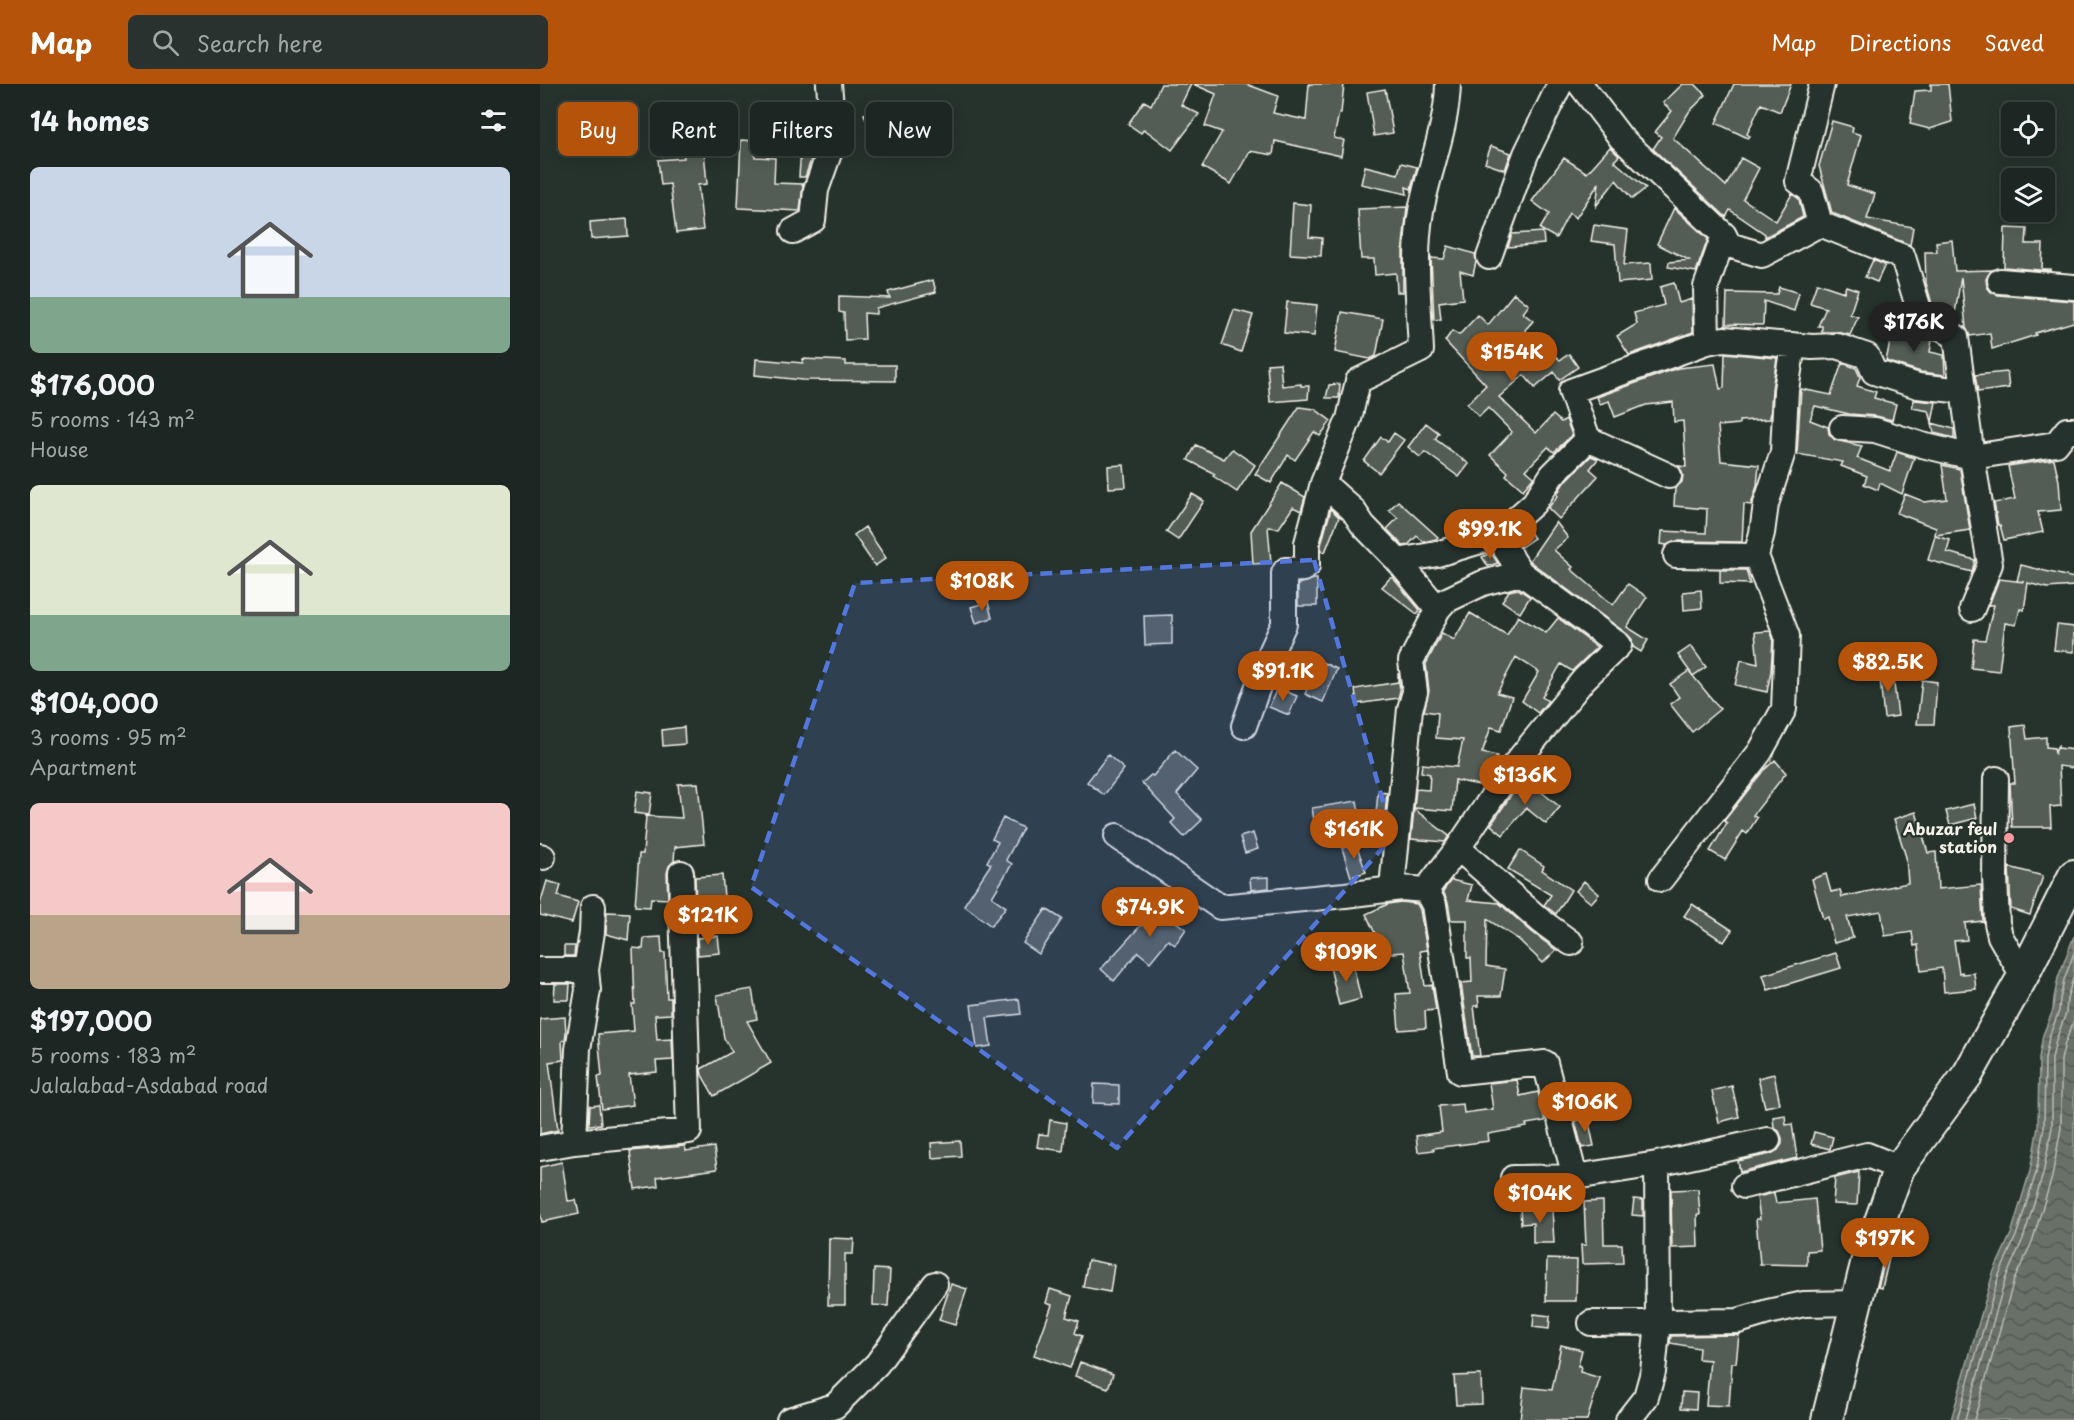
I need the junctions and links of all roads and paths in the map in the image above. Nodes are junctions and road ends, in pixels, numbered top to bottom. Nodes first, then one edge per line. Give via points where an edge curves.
1 (829, 84) edge
2 (1448, 84) edge
3 (1560, 84) edge
4 (1580, 84) edge
5 (1822, 84) edge
6 (1820, 225) junction
7 (793, 231) dead end
8 (1724, 236) junction
9 (1489, 256) dead end
10 (2000, 281) dead end
11 (2074, 287) edge
12 (1707, 342) junction
13 (1793, 345) junction
14 (1963, 391) junction
15 (1842, 428) dead end
16 (2074, 430) edge
17 (1588, 439) junction
18 (1972, 458) junction
19 (1669, 476) dead end
20 (1323, 483) junction
21 (1497, 536) junction
22 (1676, 555) dead end
23 (1756, 556) junction
24 (1398, 561) junction
25 (1521, 573) junction
26 (1437, 609) junction
27 (1972, 609) dead end
28 (1244, 726) dead end
29 (1996, 779) dead end
30 (1117, 836) dead end
31 (1458, 848) junction
32 (681, 873) dead end
33 (2074, 875) edge
34 (1661, 879) dead end
35 (1401, 888) junction
36 (1426, 890) junction
37 (593, 907) dead end
38 (1571, 943) dead end
39 (540, 970) edge
40 (586, 970) junction
41 (2023, 976) junction
42 (1768, 1140) dead end
43 (574, 1142) junction
44 (540, 1148) edge
45 (1657, 1164) junction
46 (1899, 1168) junction
47 (1575, 1177) junction
48 (1513, 1178) dead end
49 (1743, 1186) dead end
50 (935, 1284) dead end
51 (1857, 1303) junction
52 (1658, 1322) junction
53 (1591, 1323) dead end
54 (789, 1420) edge
55 (1628, 1420) edge
56 (1827, 1420) edge

1 - 7 street via 834,139 816,190 813,220
2 - 20 street via 1443,128 1421,211 1417,264 1421,350 1358,381 1349,420
3 - 9 street via 1526,154
4 - 8 street via 1621,138
5 - 6 street via 1798,181 1811,191
6 - 8 street via 1762,255 1729,245
6 - 14 street via 1903,257 1923,323 1956,337
8 - 12 street via 1706,287
10 - 11 street
12 - 13 street via 1724,339
12 - 17 street via 1571,391
13 - 14 street via 1837,346 1867,356 1874,372 1918,386
13 - 23 street via 1783,452 1766,504
14 - 18 street
15 - 18 street via 1875,429
16 - 18 street via 2067,430 2056,444
17 - 19 street
17 - 21 street via 1552,475 1534,503
18 - 27 street via 1990,564
20 - 24 street
20 - 28 street via 1307,543 1306,566 1284,573 1284,624
21 - 24 street
21 - 25 street
22 - 23 street
23 - 34 street via 1787,636 1784,709 1760,752
24 - 26 street
25 - 26 street via 1483,583 1445,601
25 - 31 street via 1619,645 1584,680 1511,769
26 - 35 street via 1411,661 1415,692 1392,887
29 - 41 street via 1997,923 2000,936
30 - 35 street via 1220,907
31 - 36 street
31 - 38 street
32 - 43 street via 689,1131
33 - 41 main road
35 - 36 street
36 - 47 street via 1434,904 1460,1072 1545,1063
37 - 40 street
39 - 40 street
40 - 43 street via 588,990 578,1049
41 - 46 main road via 1968,1074
42 - 45 street
43 - 44 street
45 - 47 street
45 - 52 street
46 - 49 street via 1868,1155
46 - 51 main road via 1869,1252
47 - 48 street
50 - 54 street via 877,1364 835,1406
51 - 52 street via 1804,1304 1738,1321
51 - 56 main road
52 - 53 street
52 - 55 street via 1646,1397

